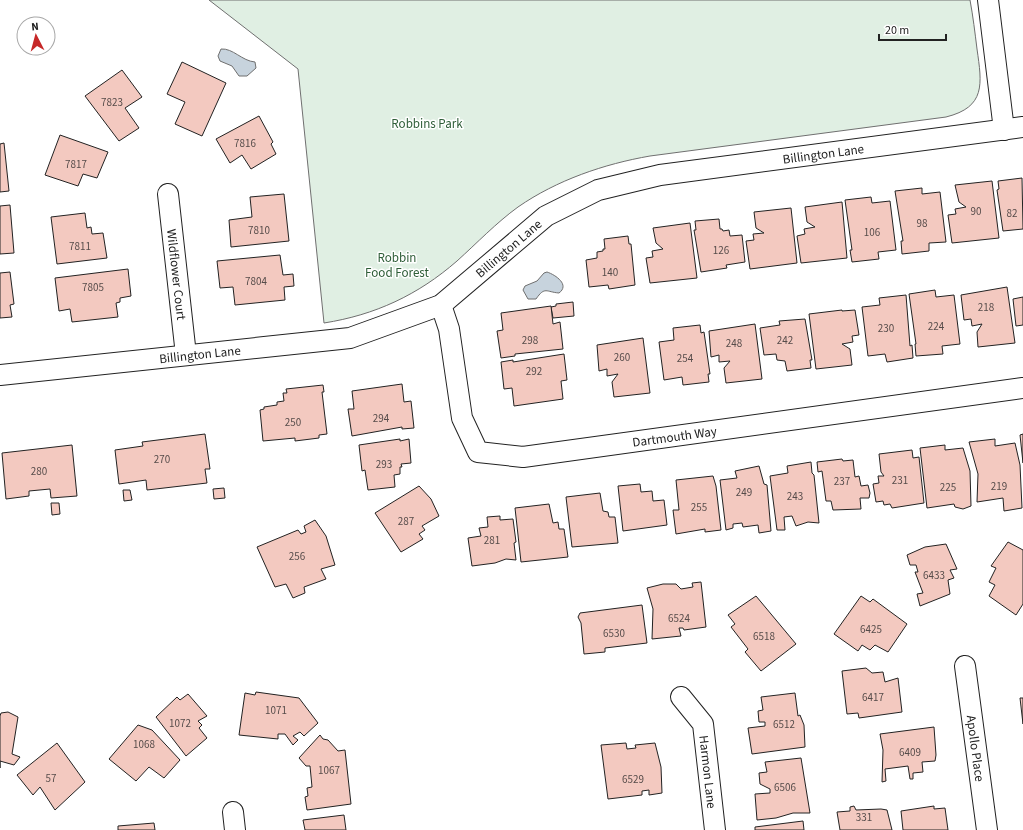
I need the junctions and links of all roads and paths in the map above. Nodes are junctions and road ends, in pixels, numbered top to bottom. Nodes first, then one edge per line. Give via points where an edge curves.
1 (988, 0) edge
2 (1014, 128) edge
3 (168, 194) dead end
4 (441, 305) junction
5 (186, 355) junction
6 (0, 375) edge
7 (1023, 388) edge
8 (964, 666) dead end
9 (681, 697) dead end
10 (715, 830) edge
11 (988, 830) edge

1 - 2 street
2 - 4 street, Billington Lane via 660,175 598,190 546,216
3 - 5 street, Wildflower Court
4 - 5 street, Billington Lane via 350,338
4 - 7 street, Dartmouth Way via 450,329 462,418 478,452 523,456
5 - 6 street, Billington Lane
8 - 11 street, Apollo Place
9 - 10 street, Harmon Lane via 703,724

